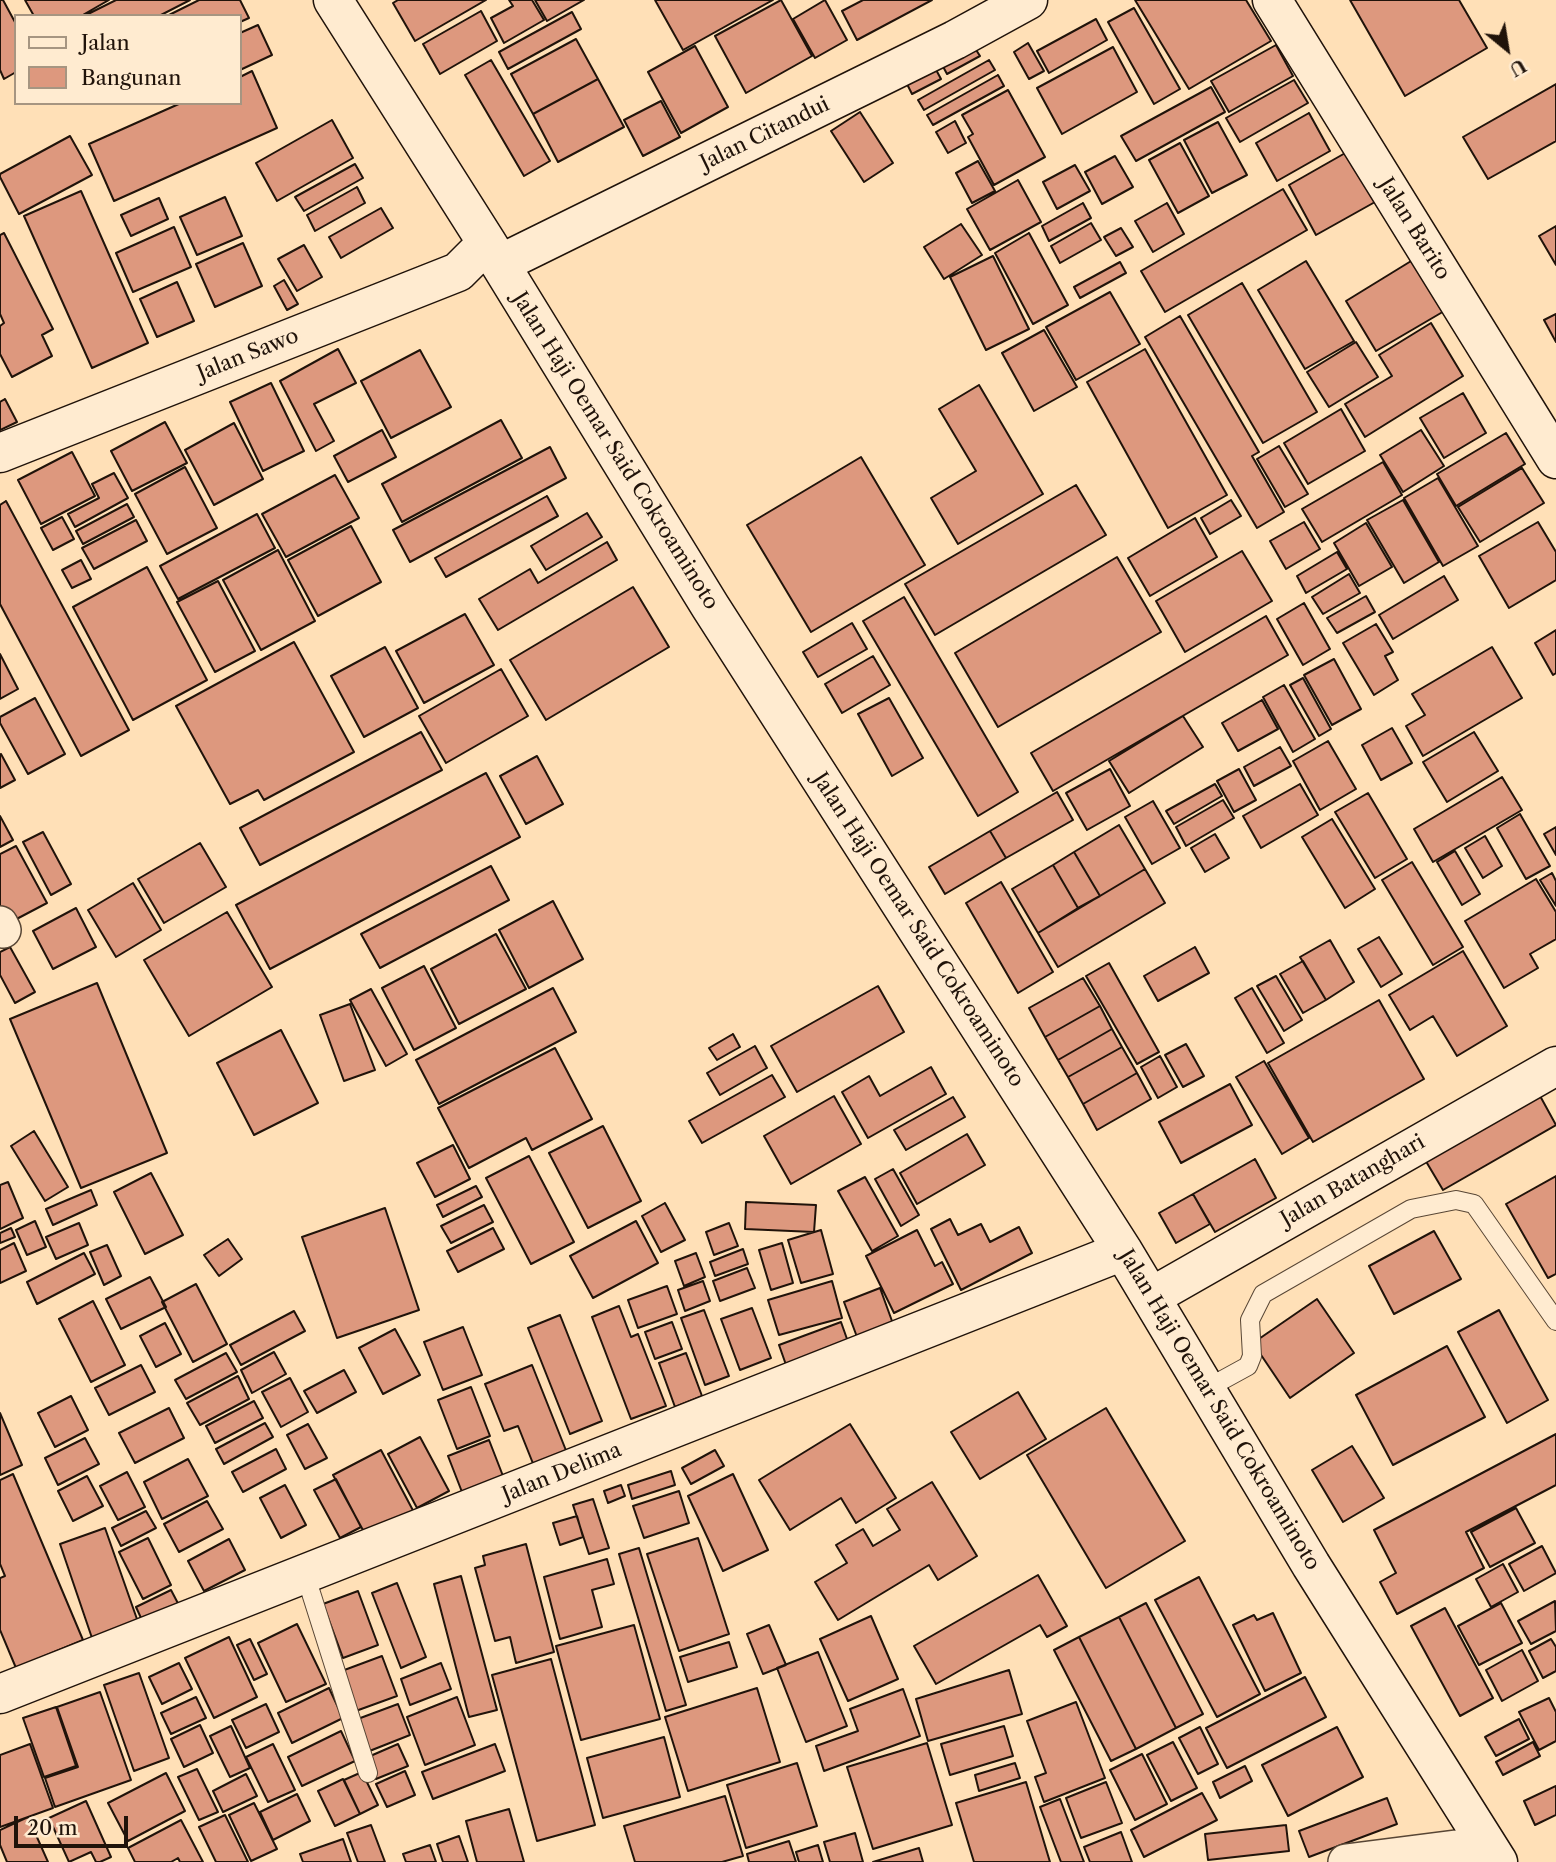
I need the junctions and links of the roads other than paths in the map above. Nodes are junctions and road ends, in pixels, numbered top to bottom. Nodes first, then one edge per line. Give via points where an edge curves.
1 (333, 0) edge
2 (1028, 0) edge
3 (1272, 0) edge
4 (501, 266) junction
5 (458, 272) junction
6 (0, 453) edge
7 (1556, 459) edge
8 (1556, 1066) edge
9 (1123, 1251) junction
10 (1151, 1297) junction
11 (1556, 1321) edge
12 (1206, 1389) junction
13 (305, 1574) junction
14 (0, 1694) edge
15 (368, 1773) dead end
16 (1492, 1853) edge
17 (1346, 1862) edge

1 - 4 street, Jalan Haji Oemar Said Cokroaminoto
2 - 4 street, Jalan Citandui
3 - 7 street, Jalan Barito
4 - 5 street
4 - 5 street, Jalan Sawo
4 - 9 street, Jalan Haji Oemar Said Cokroaminoto via 710,606
5 - 6 street, Jalan Sawo
8 - 10 street, Jalan Batanghari
9 - 10 street, Jalan Haji Oemar Said Cokroaminoto
9 - 13 street, Jalan Delima
10 - 12 street, Jalan Haji Oemar Said Cokroaminoto
11 - 12 lane via 1474,1204 1455,1200 1411,1209 1263,1294 1250,1320 1252,1356 1248,1366
12 - 16 street, Jalan Haji Oemar Said Cokroaminoto
13 - 14 street, Jalan Delima
13 - 15 lane
16 - 17 street

